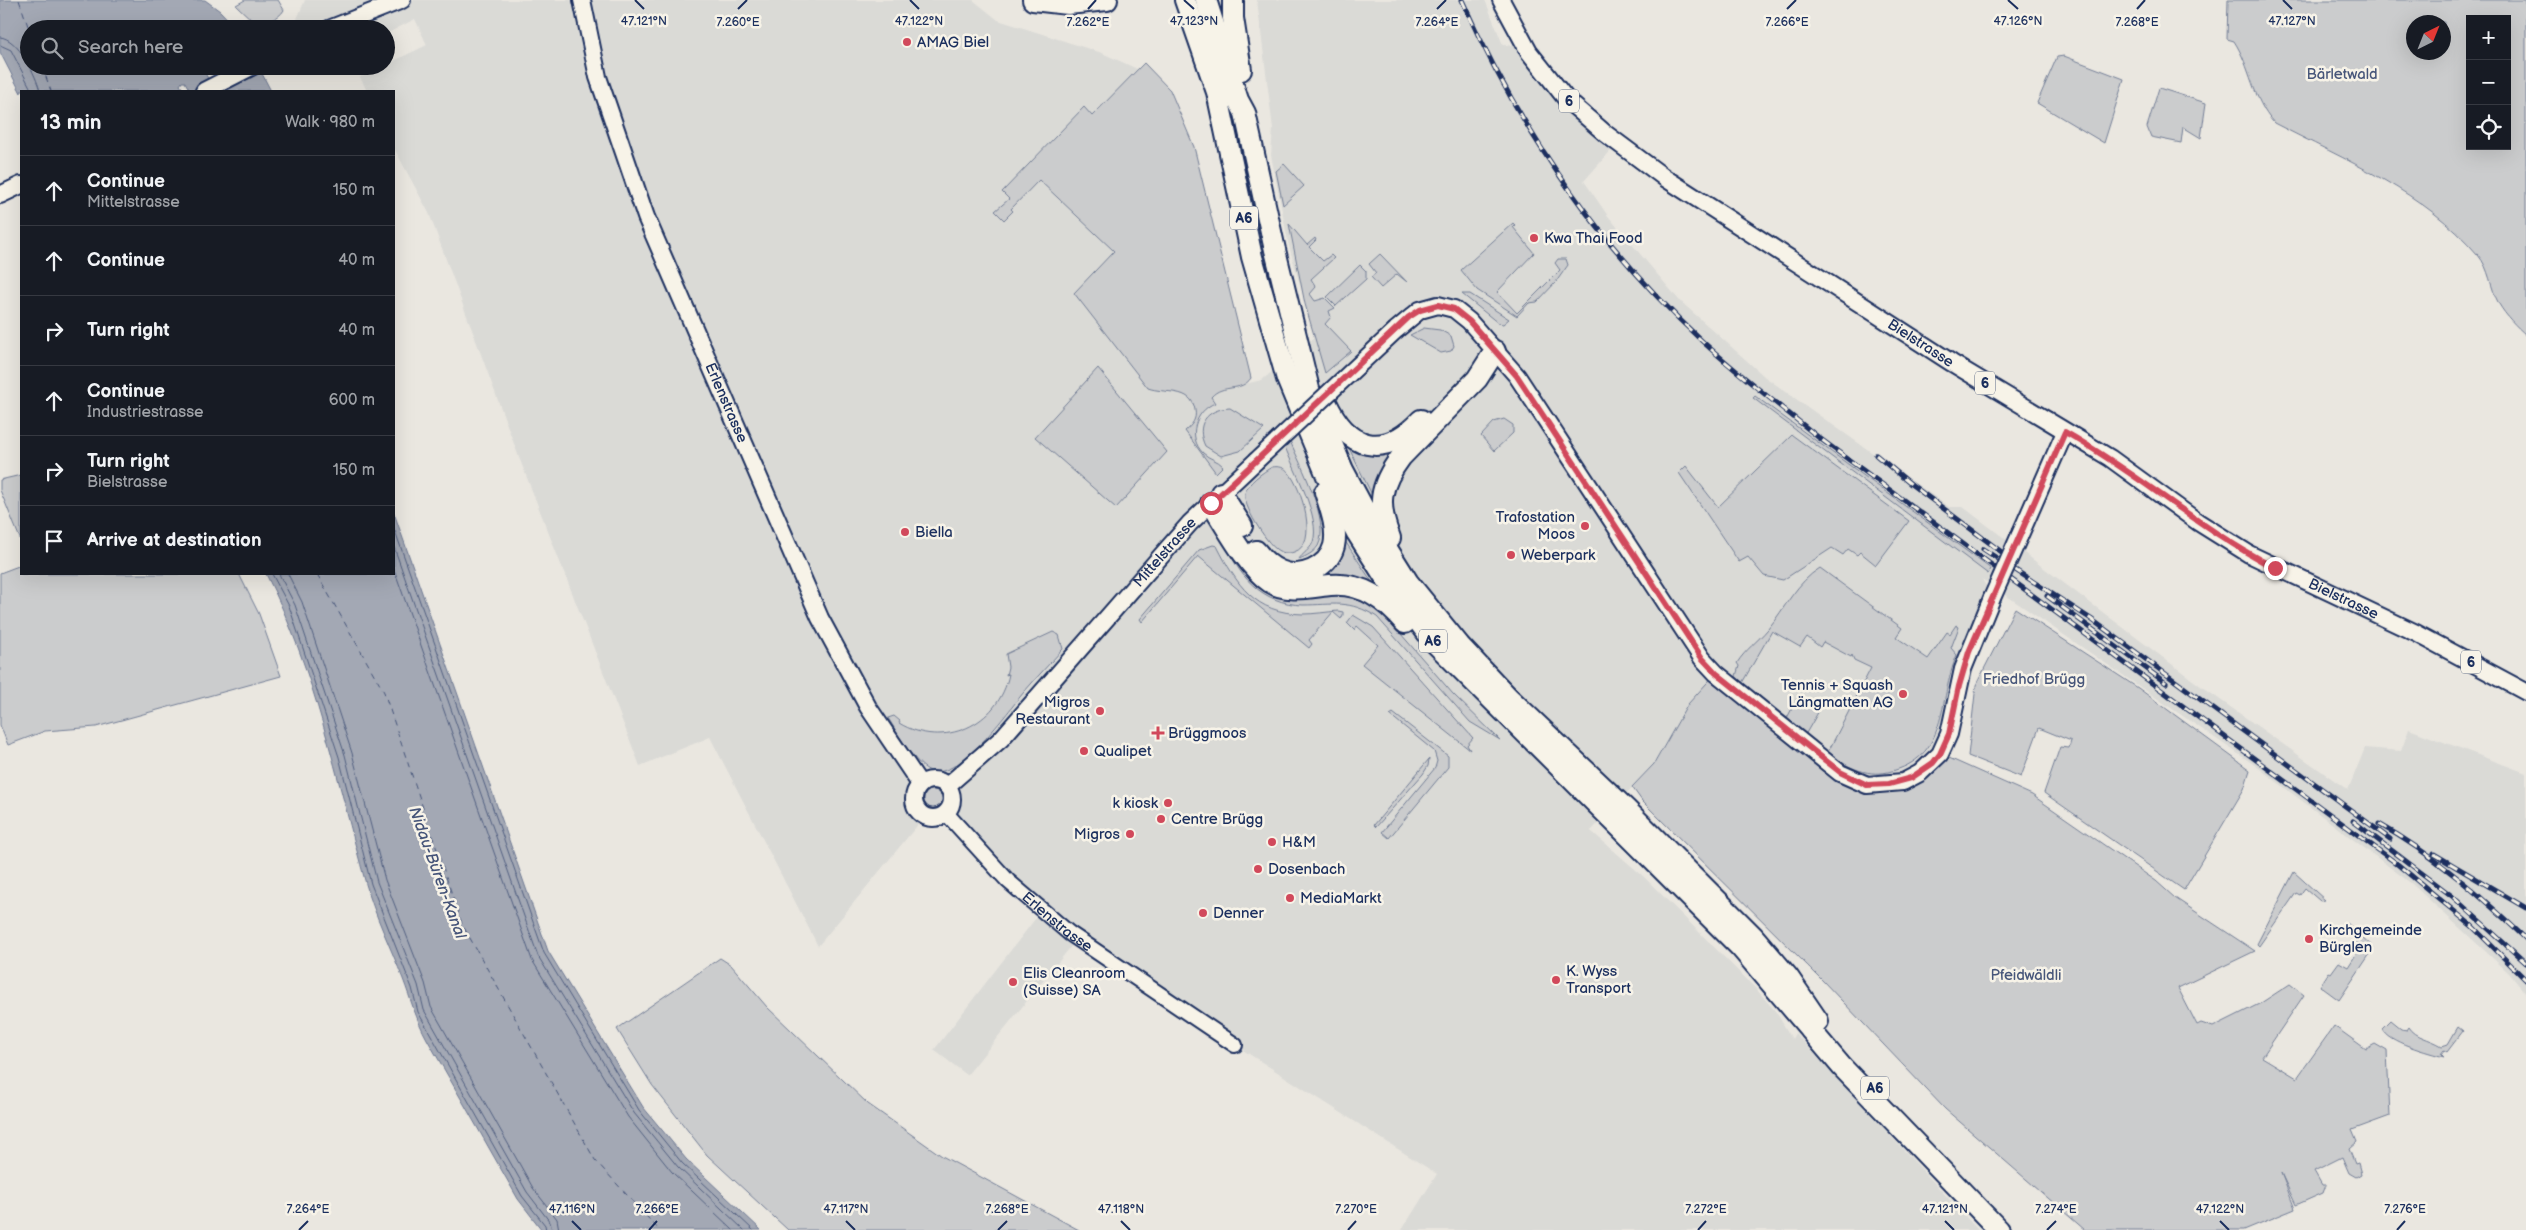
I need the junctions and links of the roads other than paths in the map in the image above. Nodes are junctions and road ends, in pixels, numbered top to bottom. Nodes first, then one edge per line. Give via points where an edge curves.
1 (402, 0) edge
2 (582, 0) edge
3 (1033, 0) edge
4 (1107, 0) edge
5 (1185, 0) edge
6 (1206, 0) edge
7 (1233, 0) edge
8 (1501, 0) edge
9 (352, 20) edge
10 (235, 75) edge
11 (206, 90) edge
12 (1245, 114) junction
13 (1495, 351) junction
14 (1304, 363) junction
15 (2065, 432) junction
16 (1309, 435) junction
17 (1216, 498) junction
18 (1246, 545) junction
19 (1408, 582) junction
20 (2526, 692) edge
21 (920, 784) junction
22 (947, 786) junction
23 (1604, 811) junction
24 (946, 812) junction
25 (1747, 942) junction
26 (1235, 1045) dead end
27 (1999, 1230) edge
28 (2010, 1230) edge

1 - 9 main road
2 - 21 main road, Erlenstrasse via 598,77 646,216 820,618 868,708
3 - 4 highway via 1068,4
5 - 16 highway, A6 via 1218,92 1252,257 1288,379
6 - 12 highway, A6
7 - 12 highway via 1236,47 1247,98
8 - 15 main road, Bielstrasse / 6 via 1529,52 1554,84 1578,110 1634,155 1906,334
10 - 11 main road
12 - 14 highway, A6
13 - 14 highway via 1459,381 1411,430 1393,441 1378,444 1359,441 1340,428
13 - 15 main road, bridge via 1527,391 1702,658 1828,764 1867,785 1903,782 1920,773 1940,754 1949,734 1963,669
13 - 17 main road, Mittelstrasse, bridge via 1464,316 1447,306 1420,310
13 - 19 highway via 1477,379 1401,458 1386,480 1382,514
14 - 19 highway, A6 via 1309,389 1343,470
15 - 20 main road, Bielstrasse / 6 via 2110,458 2198,522 2249,554 2416,632
16 - 18 highway via 1332,515 1335,535 1332,551 1321,565 1293,574 1280,572
16 - 23 highway, A6 via 1358,533 1417,621 1434,642
17 - 18 highway
17 - 22 main road, Mittelstrasse via 1001,739
18 - 23 highway via 1259,573 1279,587 1349,586 1384,602 1475,702 1520,744
19 - 25 highway, A6 via 1460,646 1509,698 1627,810
21 - 22 main road via 934,780
21 - 24 main road via 914,801 920,812 935,818
22 - 24 main road via 952,799
23 - 25 highway, A6
24 - 26 street, Erlenstrasse via 1008,881 1073,936
25 - 27 highway, A6 via 1842,1067
25 - 28 highway, A6 via 1788,977 1849,1061

